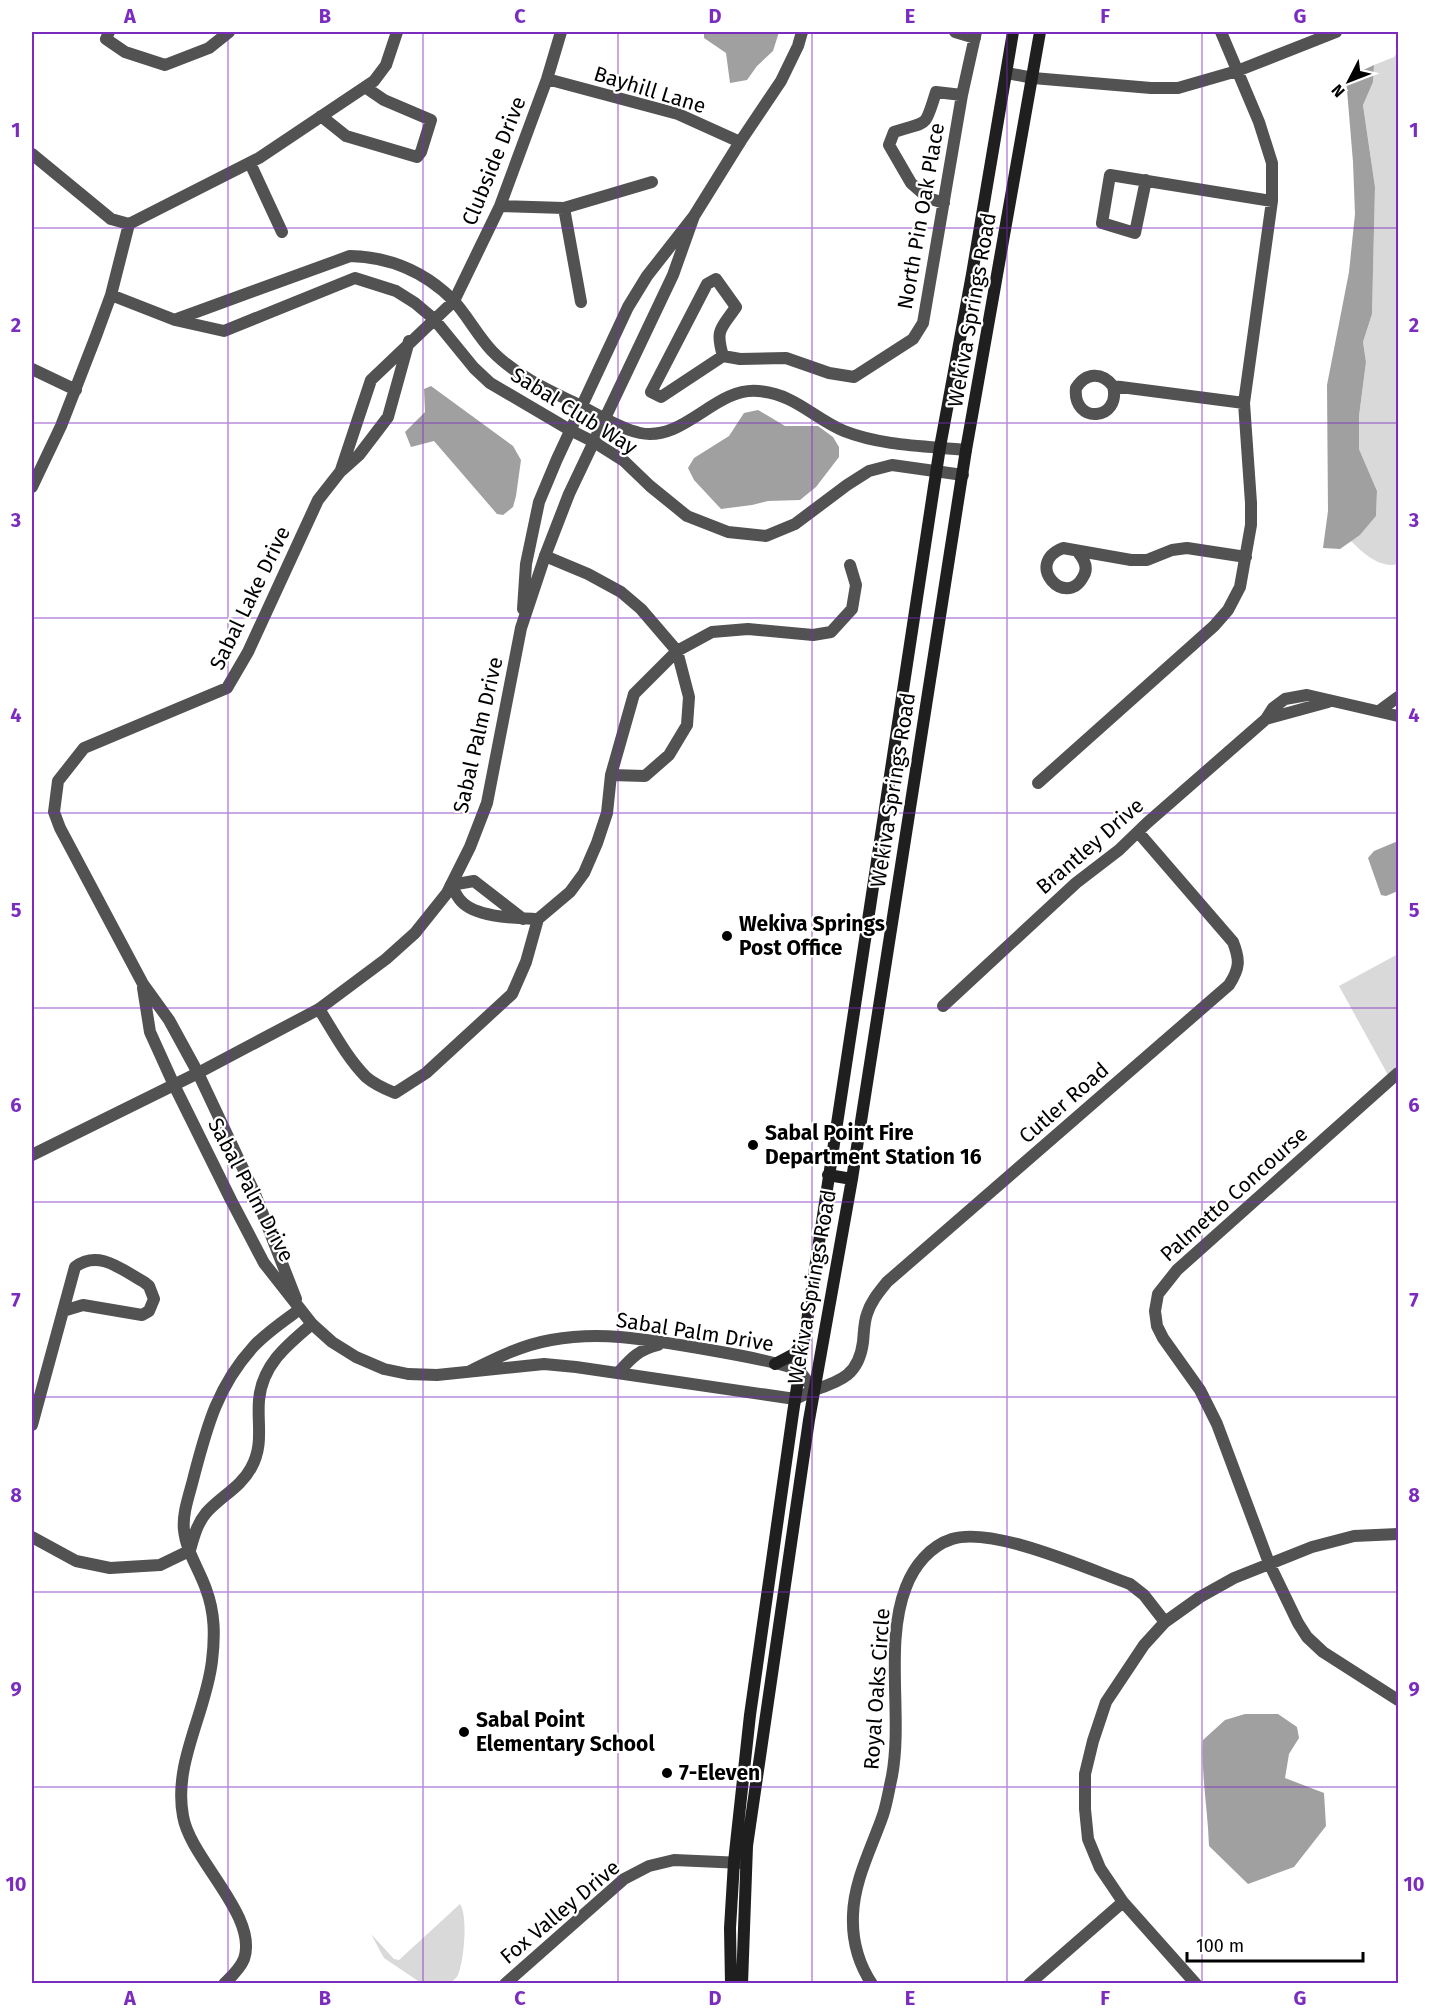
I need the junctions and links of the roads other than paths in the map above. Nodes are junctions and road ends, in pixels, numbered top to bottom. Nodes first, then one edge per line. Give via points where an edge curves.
1 (109, 32) edge
2 (230, 32) edge
3 (397, 32) edge
4 (561, 32) edge
5 (802, 32) edge
6 (955, 32) edge
7 (1012, 32) edge
8 (1040, 32) edge
9 (1221, 32) edge
10 (1336, 32) edge
11 (976, 35) edge
12 (1237, 71) junction
13 (1007, 73) junction
14 (1033, 78) junction
15 (547, 80) junction
16 (365, 87) junction
17 (962, 95) junction
18 (321, 116) junction
19 (740, 142) junction
20 (32, 154) edge
21 (250, 163) junction
22 (1146, 180) junction
23 (652, 182) dead end
24 (1272, 201) junction
25 (944, 203) junction
26 (500, 206) junction
27 (564, 208) junction
28 (694, 216) junction
29 (129, 224) junction
30 (282, 232) dead end
31 (111, 295) junction
32 (454, 301) junction
33 (581, 302) dead end
34 (434, 319) junction
35 (175, 320) junction
36 (409, 341) junction
37 (723, 356) junction
38 (32, 369) edge
39 (1113, 386) dead end
40 (75, 390) junction
41 (1244, 403) junction
42 (581, 406) junction
43 (606, 419) junction
44 (570, 430) junction
45 (594, 442) junction
46 (940, 447) junction
47 (966, 450) junction
48 (936, 471) junction
49 (340, 472) junction
50 (963, 475) junction
51 (32, 487) edge
52 (1078, 552) dead end
53 (544, 556) junction
54 (1246, 557) junction
55 (850, 565) dead end
56 (521, 628) junction
57 (678, 651) junction
58 (1398, 697) edge
59 (1285, 699) junction
60 (1329, 701) junction
61 (1291, 711) junction
62 (1379, 711) junction
63 (1398, 716) edge
64 (1266, 719) junction
65 (611, 775) junction
66 (1038, 783) dead end
67 (1138, 832) junction
68 (451, 885) junction
69 (523, 919) junction
70 (538, 919) junction
71 (143, 984) junction
72 (943, 1006) dead end
73 (319, 1009) junction
74 (854, 1023) junction
75 (875, 1025) junction
76 (1398, 1073) edge
77 (198, 1074) junction
78 (174, 1085) junction
79 (32, 1155) edge
80 (828, 1175) junction
81 (852, 1179) junction
82 (300, 1309) junction
83 (63, 1311) junction
84 (312, 1324) junction
85 (803, 1342) junction
86 (664, 1343) junction
87 (775, 1364) junction
88 (470, 1371) junction
89 (799, 1371) junction
90 (619, 1372) junction
91 (814, 1390) junction
92 (795, 1399) junction
93 (32, 1425) edge
94 (1398, 1534) edge
95 (32, 1537) edge
96 (189, 1551) junction
97 (1269, 1563) junction
98 (1166, 1622) junction
99 (1398, 1700) edge
100 (740, 1863) junction
101 (1123, 1902) junction
102 (224, 1983) edge
103 (505, 1983) edge
104 (731, 1983) edge
105 (742, 1983) edge
106 (872, 1983) edge
107 (1029, 1983) edge
108 (1196, 1983) edge

1 - 2 street via 106,39 125,52 165,65 209,48
3 - 16 street via 386,65
4 - 15 street, Clubside Drive
5 - 19 street via 781,81
6 - 11 street
7 - 13 main road, Wekiva Springs Road
8 - 14 main road, Wekiva Springs Road
9 - 12 street
10 - 12 street
11 - 17 street, North Pin Oak Place
12 - 14 street via 1178,88
12 - 24 street via 1272,163
13 - 14 street
13 - 46 main road, Wekiva Springs Road
14 - 47 main road, Wekiva Springs Road
15 - 19 street, Bayhill Lane via 678,114
15 - 26 street, Clubside Drive
16 - 18 street
16 - 18 street via 384,100 431,120 417,157 346,136
17 - 25 street, North Pin Oak Place
17 - 25 street via 936,92 931,114 922,125 894,132 889,145 911,183 928,198
18 - 21 street
19 - 28 street
20 - 29 street via 111,219
21 - 29 street
21 - 30 street
22 - 22 street via 1110,175 1102,223 1135,232
22 - 24 street
23 - 27 street
24 - 41 street
25 - 37 street, North Pin Oak Place via 923,323 913,339 854,377 829,374 786,358
26 - 27 street
26 - 32 street, Clubside Drive
27 - 33 street
28 - 42 street, Sabal Palm Drive via 646,276
28 - 43 street, Sabal Palm Drive via 673,275
29 - 31 street
31 - 35 street, Sabal Club Way
31 - 40 street
32 - 34 street, Sabal Lake Drive
32 - 35 street, Sabal Club Way via 425,276 398,264 372,256 350,256
32 - 42 street, Sabal Club Way via 492,352 533,382
34 - 35 street, Sabal Club Way via 396,291 355,278 224,331
34 - 36 street, Sabal Lake Drive
34 - 44 street, Sabal Club Way via 490,382
36 - 49 street, Sabal Lake Drive via 371,380
36 - 49 street, Sabal Lake Drive via 388,417 359,455
37 - 37 street via 718,337 736,308 716,279 707,284 651,392 662,397
38 - 40 street
39 - 41 street
40 - 51 street
41 - 54 street via 1251,503
42 - 43 street, Sabal Club Way
42 - 44 street, Sabal Palm Drive
43 - 45 street, Sabal Palm Drive
43 - 46 street, Sabal Club Way via 640,433 662,432 687,423 725,397 756,390 792,399 843,430 876,441
44 - 45 street, Sabal Club Way
44 - 56 street, Sabal Palm Drive via 539,502 526,564
45 - 48 street, Sabal Club Way via 624,461 687,516 728,532 766,536 795,524 869,471 892,465
45 - 53 street, Sabal Palm Drive
46 - 47 street, Sabal Club Way
46 - 48 main road, Wekiva Springs Road
47 - 50 main road, Wekiva Springs Road
48 - 50 street, Sabal Club Way
48 - 74 main road, Wekiva Springs Road
49 - 71 street, Sabal Lake Drive via 318,500 248,652 227,688 84,748 58,781 54,812 60,828
50 - 75 main road, Wekiva Springs Road
52 - 54 street via 1147,560 1187,548
53 - 56 street, Sabal Palm Drive
53 - 57 street via 621,592
54 - 66 street via 1240,587 1214,626
55 - 57 street via 856,585 852,609 831,632 712,632
56 - 68 street, Sabal Palm Drive via 487,803
57 - 65 street via 634,694
57 - 65 street via 689,697 687,725 669,755 645,776
58 - 62 street
59 - 60 street, Brantley Drive via 1307,694
59 - 61 street
59 - 64 street, Brantley Drive
60 - 61 street, Brantley Drive
60 - 62 street, Brantley Drive
61 - 64 street, Brantley Drive
62 - 63 street, Brantley Drive
64 - 67 street, Brantley Drive
65 - 70 street via 607,813 584,873 570,892
67 - 72 street, Brantley Drive via 1076,883
67 - 91 street, Cutler Road via 1233,942 1238,956 1237,973 1229,985 887,1282 866,1316 859,1362 839,1382
68 - 69 street via 462,903 480,912
68 - 69 street via 474,881
68 - 73 street, Sabal Palm Drive via 415,933
69 - 70 street
70 - 73 street via 512,994 426,1073 395,1093 366,1077
71 - 77 street, Sabal Lake Drive via 169,1020
71 - 78 street, Sabal Lake Drive via 150,1032
73 - 77 street, Sabal Palm Drive
74 - 75 main road
74 - 80 main road, Wekiva Springs Road
75 - 81 main road, Wekiva Springs Road
76 - 97 street, Palmetto Concourse via 1177,1269 1158,1294 1157,1326 1200,1390 1217,1424
77 - 78 street, Sabal Palm Drive
77 - 82 street, Sabal Palm Drive via 255,1194
78 - 79 street, Sabal Palm Drive
78 - 82 street, Sabal Palm Drive via 264,1263
80 - 81 main road
80 - 85 main road, Wekiva Springs Road
81 - 91 main road, Wekiva Springs Road
82 - 84 street, Sabal Palm Drive
82 - 96 street via 255,1345 216,1401 187,1507 184,1529
83 - 83 street via 75,1267 93,1258 144,1282 154,1299 149,1311 142,1315 83,1305
83 - 93 street
84 - 88 street, Sabal Palm Drive via 356,1358 384,1369 437,1375
84 - 96 street via 272,1363 259,1400 260,1448 251,1469 207,1512 196,1528
85 - 87 main road via 794,1354
85 - 89 main road, Wekiva Springs Road
86 - 87 street, Sabal Palm Drive
86 - 88 street, Sabal Palm Drive via 582,1336 551,1340 521,1347
86 - 90 street via 645,1348
87 - 89 street, Sabal Palm Drive
88 - 90 street, Sabal Palm Drive via 544,1364
89 - 91 street, Sabal Palm Drive
89 - 92 main road, Wekiva Springs Road
90 - 92 street, Sabal Palm Drive
91 - 92 street
91 - 100 main road, Wekiva Springs Road via 749,1834
92 - 100 main road, Wekiva Springs Road via 750,1715
94 - 97 street via 1354,1536
95 - 96 street via 76,1561 111,1568 160,1565
96 - 102 street via 215,1624 212,1663 182,1785 183,1817 245,1934 243,1961
97 - 98 street via 1200,1597
97 - 99 street, Palmetto Concourse via 1307,1637 1323,1652
98 - 101 street via 1144,1644 1106,1702 1085,1774 1088,1839 1100,1868
98 - 106 street, Royal Oaks Circle via 1130,1584 1007,1541 952,1539 918,1563 905,1587 897,1624 892,1773 884,1813 862,1869 853,1913 855,1945
100 - 103 street, Fox Valley Drive via 674,1860 641,1870 624,1879
100 - 104 main road, Wekiva Springs Road via 730,1928
100 - 105 main road, Wekiva Springs Road
101 - 107 street
101 - 108 street

